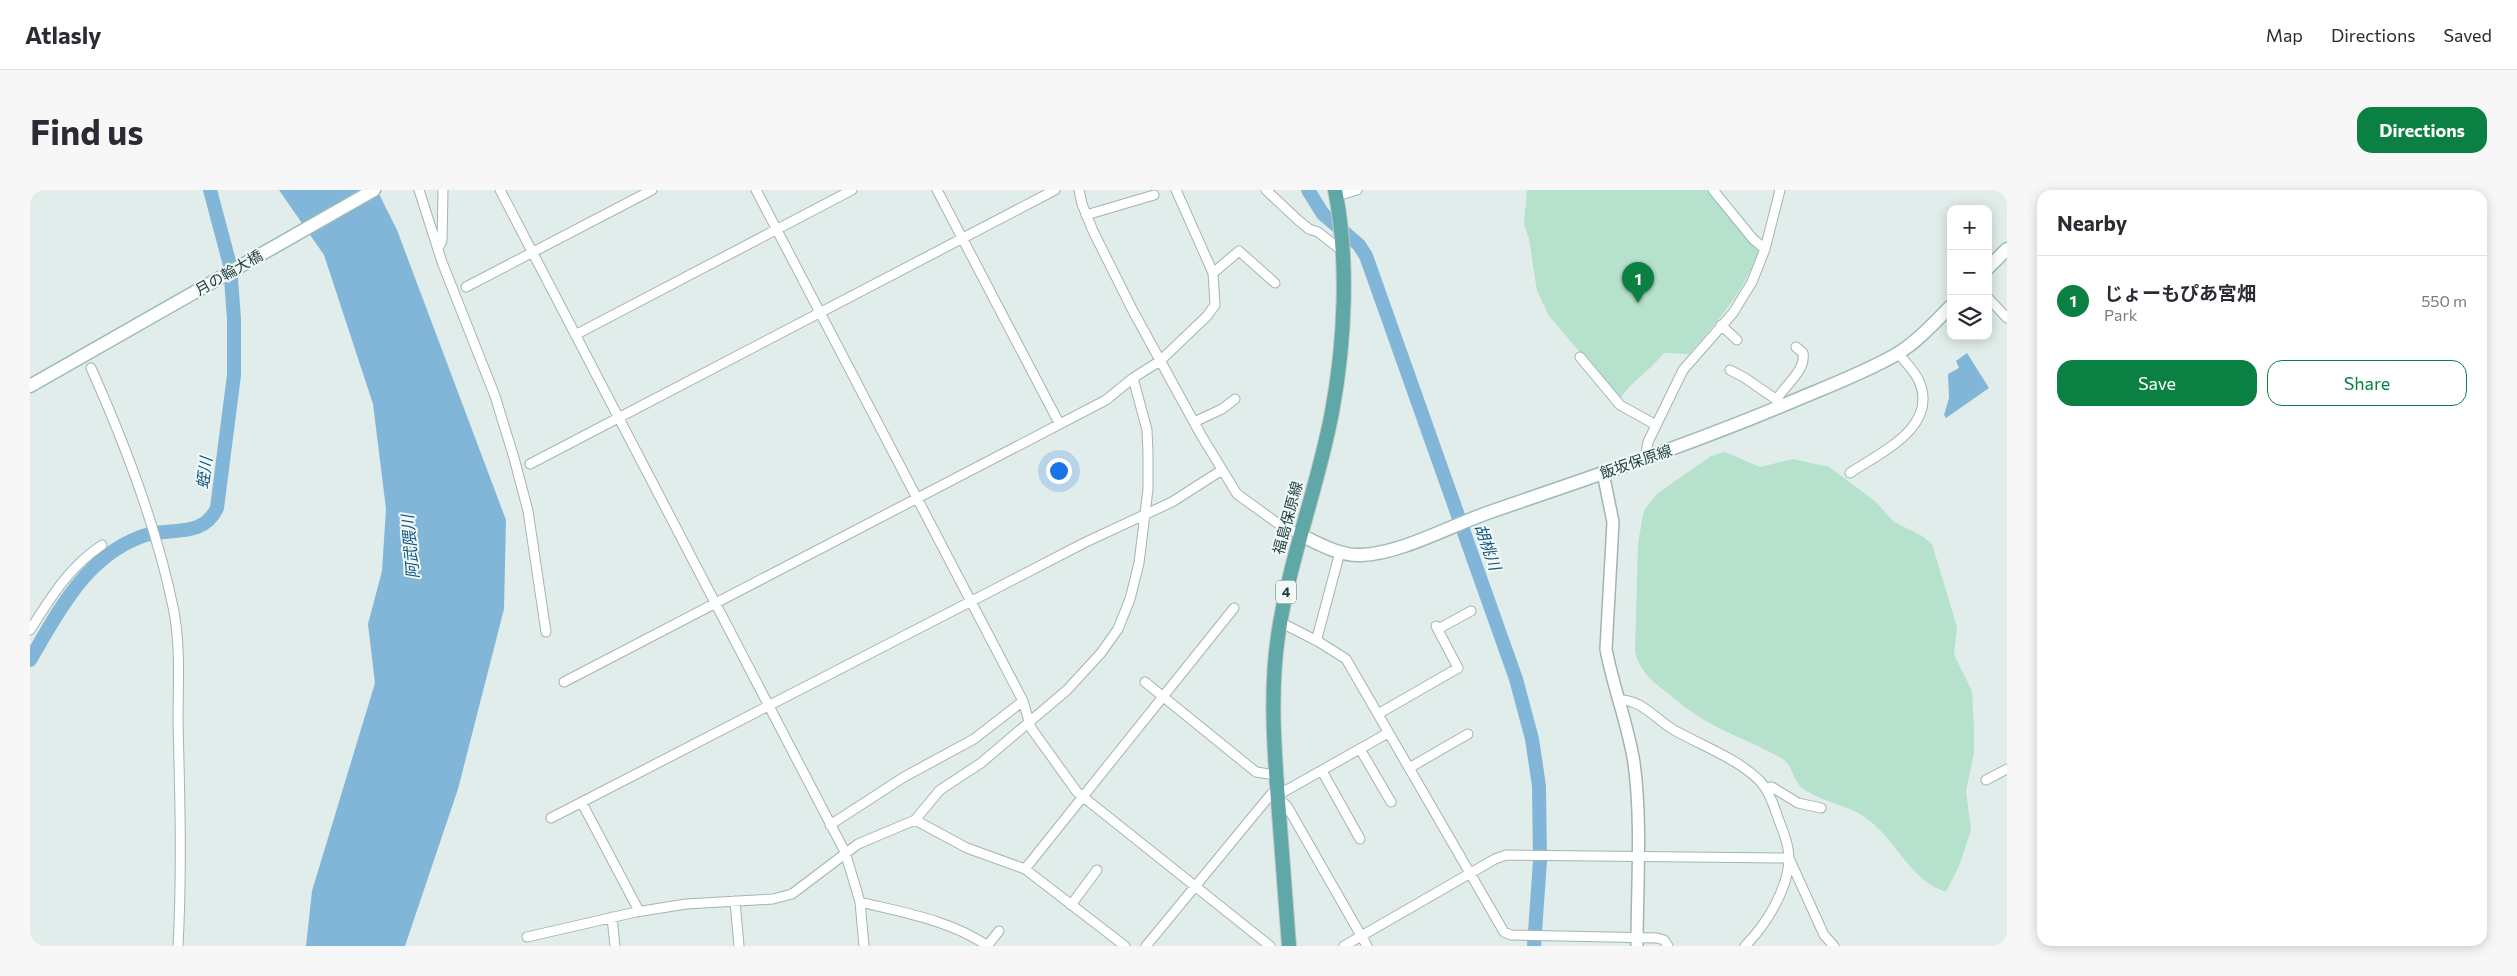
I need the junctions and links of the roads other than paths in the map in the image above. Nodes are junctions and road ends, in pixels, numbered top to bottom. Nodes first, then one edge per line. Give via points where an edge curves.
1 (374, 190) edge
2 (419, 190) edge
3 (443, 190) edge
4 (500, 190) edge
5 (652, 190) edge
6 (756, 190) edge
7 (852, 190) edge
8 (937, 190) edge
9 (1055, 190) edge
10 (1079, 190) edge
11 (1176, 190) edge
12 (1266, 190) edge
13 (1357, 190) edge
14 (1713, 190) edge
15 (1780, 190) edge
16 (1336, 193) edge
17 (1154, 195) dead end
18 (1086, 216) junction
19 (776, 230) junction
20 (962, 239) junction
21 (1341, 247) junction
22 (438, 248) junction
23 (2007, 249) edge
24 (1765, 250) junction
25 (533, 252) junction
26 (1992, 264) edge
27 (1213, 273) junction
28 (1275, 283) dead end
29 (466, 287) dead end
30 (1992, 302) edge
31 (1947, 310) edge
32 (821, 314) junction
33 (2007, 318) edge
34 (1721, 325) junction
35 (575, 335) junction
36 (1737, 340) dead end
37 (1796, 347) dead end
38 (1898, 353) junction
39 (1580, 357) dead end
40 (1160, 360) junction
41 (90, 368) dead end
42 (1730, 370) dead end
43 (1133, 378) junction
44 (30, 386) edge
45 (1235, 399) dead end
46 (1777, 404) junction
47 (619, 419) junction
48 (1194, 422) junction
49 (1059, 423) junction
50 (1656, 425) junction
51 (1645, 459) junction
52 (530, 464) dead end
53 (1222, 470) junction
54 (1603, 473) junction
55 (1850, 473) dead end
56 (917, 498) junction
57 (1143, 517) junction
58 (1301, 535) junction
59 (102, 544) dead end
60 (1340, 552) junction
61 (971, 600) junction
62 (716, 603) junction
63 (1234, 608) dead end
64 (1471, 611) dead end
65 (1280, 622) junction
66 (30, 630) edge
67 (546, 632) dead end
68 (1319, 642) junction
69 (564, 682) dead end
70 (1145, 682) dead end
71 (1163, 697) junction
72 (1620, 700) junction
73 (1023, 701) junction
74 (768, 706) junction
75 (1378, 714) junction
76 (1029, 723) junction
77 (1388, 733) junction
78 (1468, 734) dead end
79 (1360, 749) junction
80 (1409, 768) junction
81 (2007, 769) edge
82 (1322, 771) junction
83 (1276, 775) junction
84 (1986, 780) dead end
85 (1766, 788) junction
86 (1278, 795) junction
87 (1083, 797) junction
88 (582, 802) junction
89 (1391, 802) dead end
90 (1821, 808) dead end
91 (552, 818) dead end
92 (916, 820) junction
93 (830, 825) junction
94 (1360, 839) dead end
95 (845, 852) junction
96 (1637, 855) junction
97 (1789, 858) junction
98 (1025, 870) junction
99 (1097, 870) dead end
100 (1470, 873) junction
101 (1195, 886) junction
102 (735, 901) junction
103 (860, 902) junction
104 (1071, 905) junction
105 (639, 911) junction
106 (612, 917) junction
107 (999, 931) dead end
108 (1361, 936) junction
109 (527, 937) dead end
110 (1637, 942) edge
111 (178, 946) edge
112 (614, 946) edge
113 (740, 946) edge
114 (864, 946) edge
115 (988, 946) edge
116 (1125, 946) edge
117 (1146, 946) edge
118 (1270, 946) edge
119 (1289, 946) edge
120 (1344, 946) edge
121 (1367, 946) edge
122 (1668, 946) edge
123 (1746, 946) edge
124 (1834, 946) edge

1 - 44 main road, 月の輪大橋
2 - 22 street
3 - 22 street via 442,241
4 - 25 street
5 - 25 street
6 - 19 street
7 - 19 street
8 - 20 street
9 - 20 street
10 - 18 street
11 - 27 street
12 - 21 street via 1309,229
13 - 16 street
14 - 24 street
15 - 24 street
16 - 21 main road, 福島保原線 / 4
17 - 18 street
18 - 40 street
19 - 32 street
19 - 35 street
20 - 32 street
20 - 49 street
21 - 58 main road, 福島保原線 / 4 via 1343,314 1340,358 1332,413
22 - 67 street via 495,396 521,481 537,559
23 - 26 main road
24 - 34 street via 1746,293
25 - 29 street
25 - 35 street
27 - 28 street via 1239,252
27 - 40 street via 1216,298 1212,310
30 - 33 street
31 - 38 main road, 飯坂保原線
32 - 47 street
32 - 56 street
34 - 36 street
34 - 50 street via 1683,370
35 - 47 street
37 - 46 street via 1803,353 1803,360
38 - 46 main road, 飯坂保原線
38 - 55 street via 1919,382 1923,399 1920,416 1904,436
39 - 50 street via 1620,404
40 - 43 street
40 - 48 street
41 - 111 street via 122,435 174,608 180,816
42 - 46 street
43 - 49 street via 1106,400
43 - 57 street via 1147,430 1149,477
45 - 48 street
46 - 51 main road, 飯坂保原線
47 - 52 street
47 - 62 street
48 - 53 street
49 - 56 street
50 - 51 street
51 - 54 main road, 飯坂保原線
53 - 57 street
53 - 58 street via 1245,502
54 - 60 main road, 飯坂保原線 via 1381,553
54 - 72 street via 1613,528 1606,649
56 - 61 street
56 - 62 street
57 - 61 street
57 - 76 street via 1139,563 1118,630 1067,690
58 - 60 main road, 飯坂保原線
58 - 65 main road, 福島保原線 / 4
59 - 66 street via 66,575
60 - 68 street via 1317,638
61 - 73 street
61 - 74 street
62 - 69 street
62 - 74 street
63 - 71 street
64 - 75 street via 1437,628 1458,668
65 - 68 street
65 - 83 main road, 福島保原線 / 4 via 1273,722
68 - 75 street via 1346,659
70 - 71 street
71 - 83 street via 1256,772
71 - 87 street
72 - 85 street via 1636,702 1663,724 1732,761
72 - 96 street via 1637,790
73 - 76 street
73 - 93 street via 974,740 904,777
74 - 88 street
74 - 93 street
75 - 77 street
76 - 87 street
76 - 92 street via 981,763 940,790
77 - 79 street
77 - 80 street
78 - 80 street
79 - 82 street
79 - 89 street
80 - 100 street
81 - 84 street
82 - 86 street
82 - 94 street
83 - 86 main road, 福島保原線 / 4
85 - 90 street via 1772,787 1798,803
85 - 97 street via 1784,833
86 - 101 street via 1272,793
86 - 108 street
86 - 119 main road, 福島保原線 / 4
87 - 98 street
87 - 101 street
88 - 91 street
88 - 105 street
92 - 95 street via 865,840
92 - 98 street via 967,848
93 - 95 street
95 - 102 street via 786,897
95 - 103 street
96 - 97 street
96 - 100 street via 1506,855
96 - 110 street
97 - 123 street via 1773,911
97 - 124 street via 1824,935
98 - 104 street
99 - 104 street
100 - 108 street
100 - 110 street via 1507,934
101 - 117 street
101 - 118 street
102 - 105 street
102 - 113 street
103 - 114 street
103 - 115 street via 931,918 962,930
104 - 116 street
105 - 106 street
106 - 109 street
106 - 112 street
107 - 115 street
108 - 120 street
108 - 121 street
110 - 122 street via 1661,939

